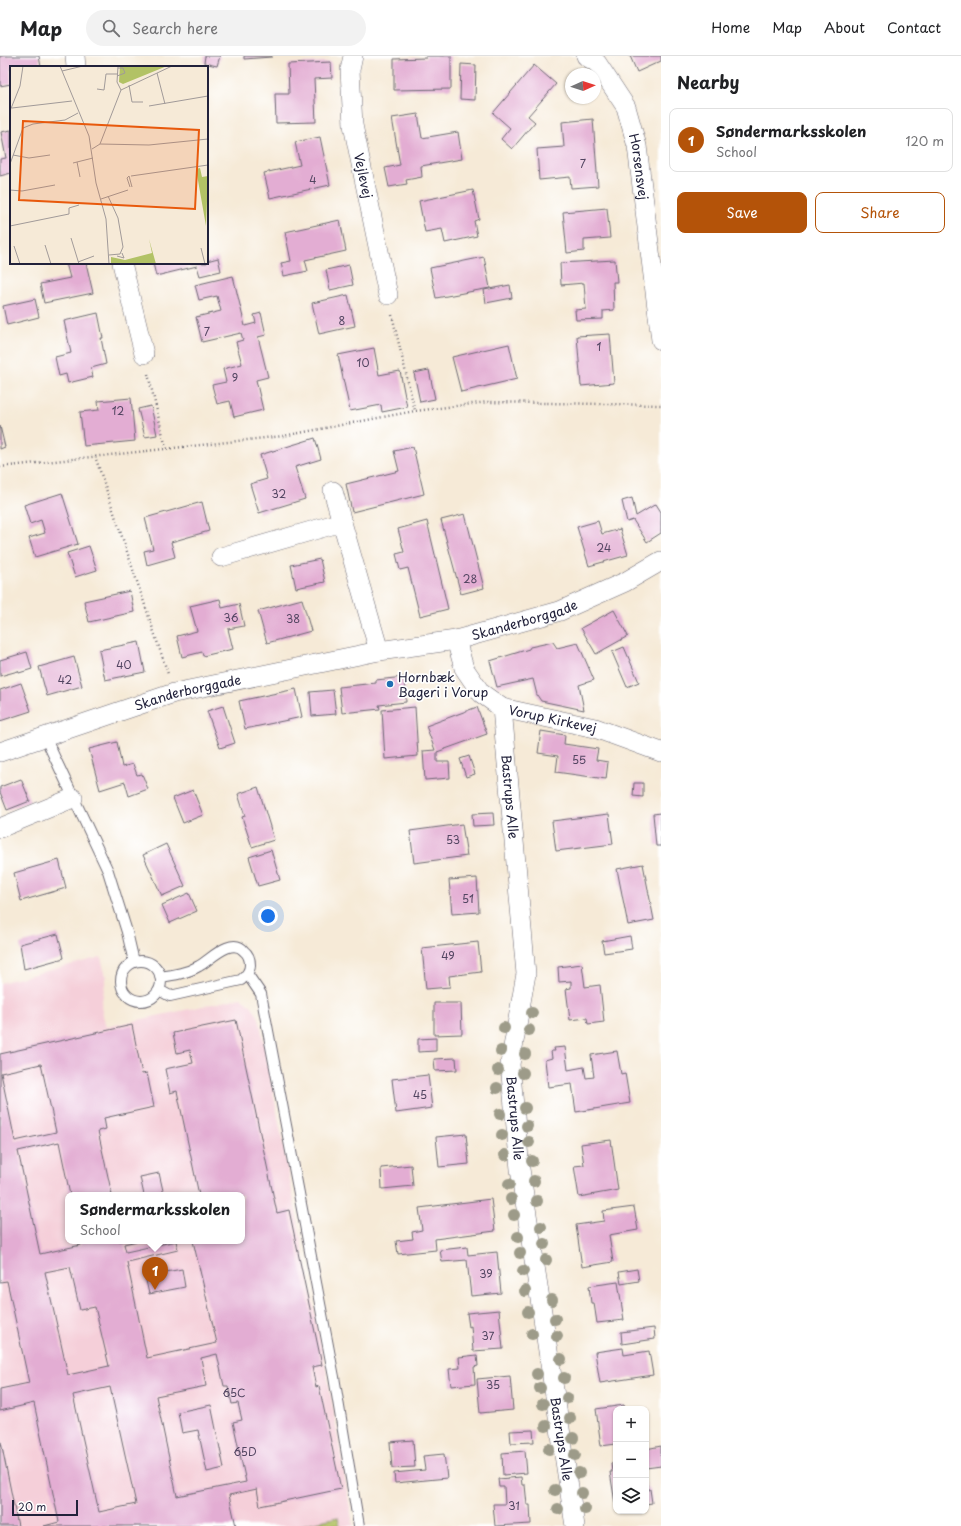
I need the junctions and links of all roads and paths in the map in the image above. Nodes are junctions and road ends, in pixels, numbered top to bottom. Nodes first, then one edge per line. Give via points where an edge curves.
1 (75, 56) edge
2 (353, 56) edge
3 (586, 56) edge
4 (76, 66) edge
5 (122, 264) edge
6 (388, 295) joint
7 (661, 340) edge
8 (144, 354) joint
9 (661, 405) edge
10 (415, 411) junction
11 (166, 448) junction
12 (95, 456) junction
13 (0, 466) edge
14 (333, 491) dead end
15 (342, 522) junction
16 (220, 557) dead end
17 (661, 561) edge
18 (456, 640) junction
19 (379, 651) junction
20 (174, 693) junction
21 (502, 708) junction
22 (45, 736) junction
23 (0, 752) edge
24 (661, 752) edge
25 (73, 798) junction
26 (0, 828) edge
27 (134, 962) junction
28 (248, 975) junction
29 (160, 977) junction
30 (158, 990) junction
31 (359, 1526) edge
32 (575, 1526) edge

1 - 4 street
2 - 6 street, Vejlevej via 350,70 353,125
3 - 7 street, Horsensvej via 597,63 626,107 637,146
5 - 8 street
6 - 10 path
8 - 11 path
9 - 10 path via 488,402
10 - 11 path via 283,436
11 - 12 path
12 - 13 path
12 - 20 path
14 - 15 street
15 - 16 street
15 - 19 street
17 - 18 street, Skanderborggade via 625,582 560,611
18 - 19 street, Skanderborggade
18 - 21 street, Vorup Kirkevej via 464,668 481,693
19 - 20 street, Skanderborggade
20 - 22 street, Skanderborggade
21 - 24 street, Vorup Kirkevej via 595,728
21 - 32 street, Bastrups Alle via 526,974 510,1064 514,1111 520,1169
22 - 23 street, Skanderborggade
22 - 25 lane
25 - 26 street
25 - 27 lane via 108,871
27 - 29 lane via 152,964
27 - 30 lane via 123,972 121,979 124,992 132,998 143,1000 150,998
28 - 29 lane via 250,964 247,954 242,948 234,946 222,949 199,966 184,973
28 - 30 lane via 241,980 179,995 170,996
28 - 31 lane via 261,994 334,1377
29 - 30 lane

